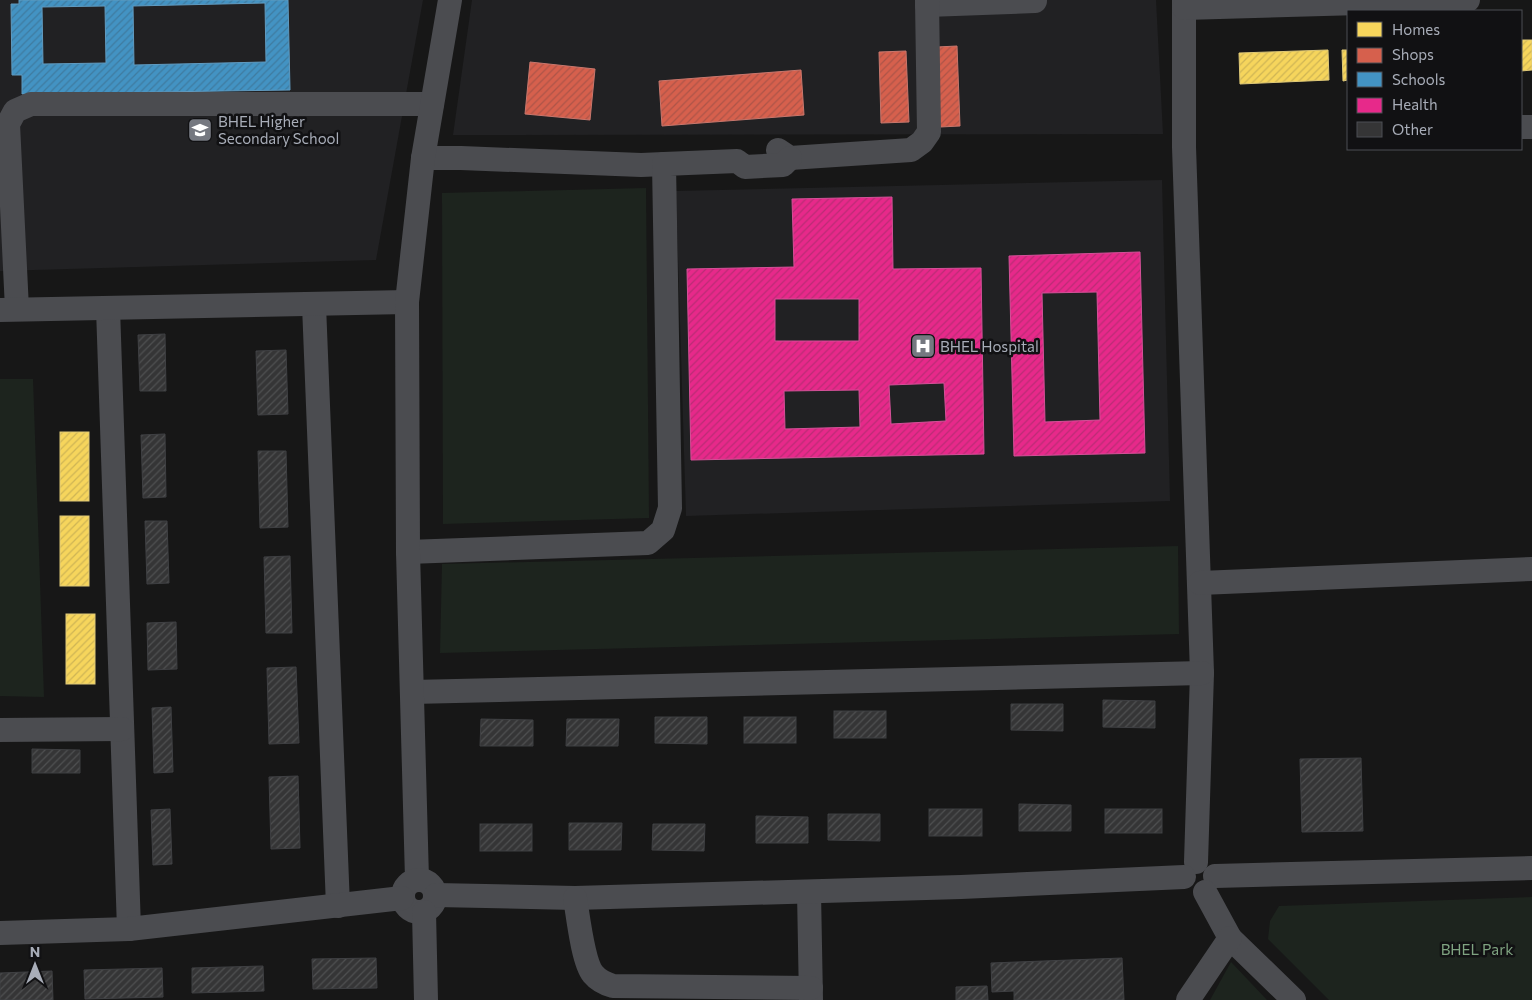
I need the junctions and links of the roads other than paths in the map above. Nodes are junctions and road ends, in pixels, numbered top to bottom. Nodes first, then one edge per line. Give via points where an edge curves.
1 (450, 0) edge
2 (1468, 0) edge
3 (1035, 1) dead end
4 (927, 2) edge
5 (1184, 4) edge
6 (432, 104) junction
7 (423, 158) junction
8 (664, 164) junction
9 (407, 302) junction
10 (314, 305) junction
11 (108, 308) junction
12 (9, 310) edge
13 (408, 552) junction
14 (1532, 570) edge
15 (1200, 583) junction
16 (1202, 673) junction
17 (412, 692) junction
18 (122, 729) junction
19 (0, 730) edge
20 (1532, 868) edge
21 (1190, 870) junction
22 (417, 879) junction
23 (1210, 884) junction
24 (809, 892) junction
25 (402, 898) junction
26 (575, 898) junction
27 (430, 903) junction
28 (338, 906) junction
29 (129, 929) junction
30 (0, 933) edge
31 (1230, 938) junction
32 (600, 991) edge
33 (811, 994) edge
34 (426, 1000) edge
35 (1188, 1000) edge
36 (1294, 1000) edge

1 - 6 street
2 - 5 street
3 - 4 street
4 - 8 street via 929,132 911,150 790,158 780,150 745,153 738,161
5 - 15 street via 1184,147
6 - 7 street
6 - 12 street via 31,104 15,111 8,124
7 - 8 street
7 - 9 street
8 - 13 street via 670,508 663,530 648,543
9 - 10 street
9 - 13 street
10 - 11 street
10 - 28 street
11 - 12 street
11 - 18 street
13 - 17 street
14 - 15 street
15 - 16 street
16 - 17 street
16 - 21 street
17 - 22 street
18 - 19 street
18 - 29 street
20 - 23 street
21 - 23 street via 1207,864 1211,867
21 - 24 street
22 - 25 street via 408,883
22 - 27 street via 432,885
23 - 31 street
24 - 26 street
24 - 33 street
25 - 27 street via 408,908 418,912
25 - 28 street
26 - 27 street
26 - 32 street via 587,961
27 - 34 street
28 - 29 street
29 - 30 street
31 - 35 street
31 - 36 street
32 - 33 street via 613,986

